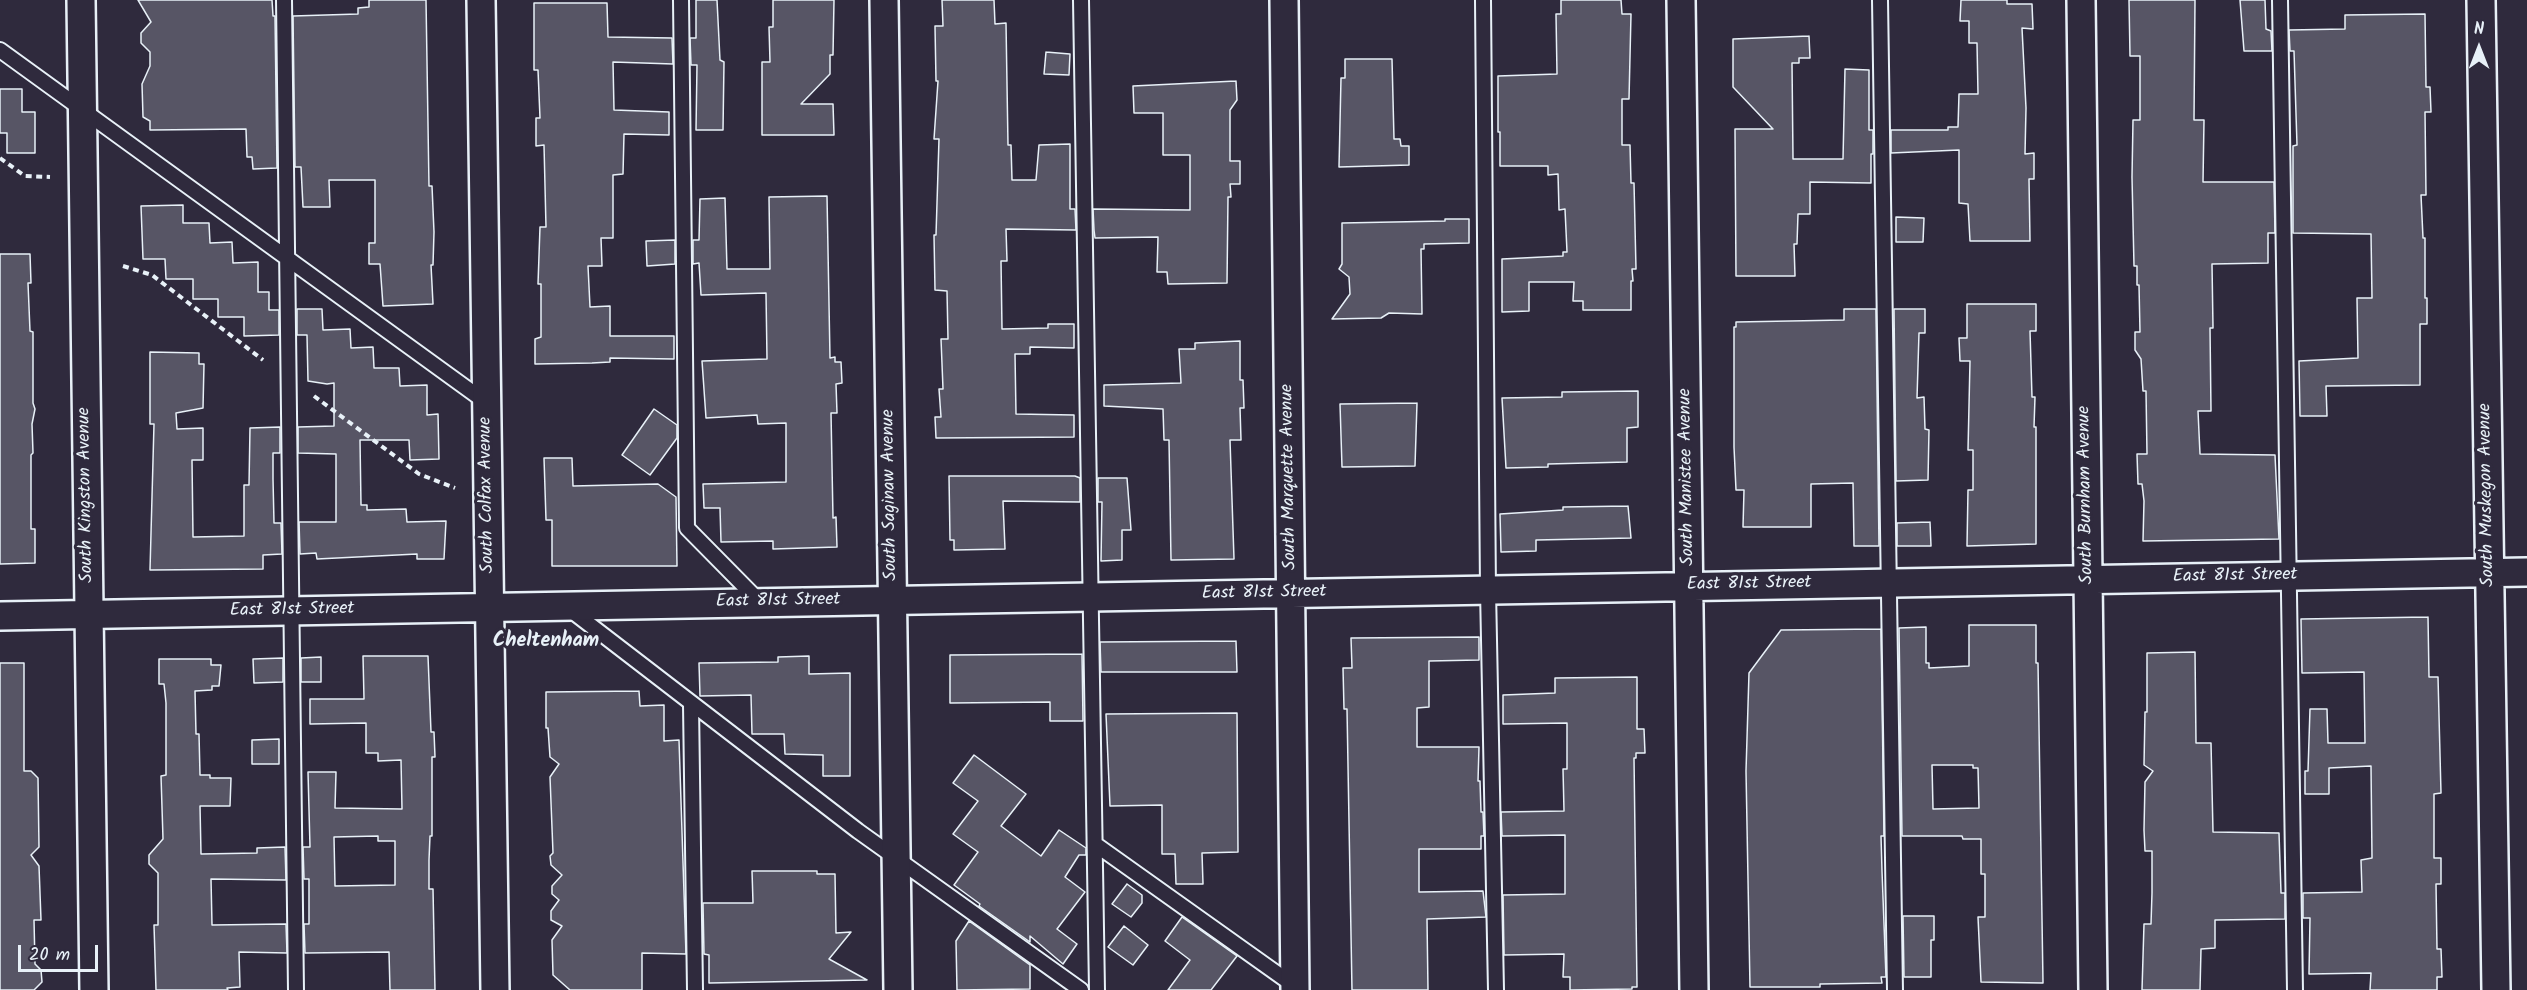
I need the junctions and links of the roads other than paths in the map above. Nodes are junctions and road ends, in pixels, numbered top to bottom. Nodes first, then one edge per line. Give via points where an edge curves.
1 (81, 0) edge
2 (284, 0) edge
3 (481, 0) edge
4 (681, 0) edge
5 (884, 0) edge
6 (1081, 0) edge
7 (1284, 0) edge
8 (1483, 0) edge
9 (1681, 0) edge
10 (1880, 0) edge
11 (2081, 0) edge
12 (2280, 0) edge
13 (2481, 0) edge
14 (0, 50) edge
15 (83, 110) junction
16 (287, 260) junction
17 (487, 403) junction
18 (2490, 572) junction
19 (2527, 572) edge
20 (2288, 576) junction
21 (2088, 579) junction
22 (1889, 583) junction
23 (1689, 586) junction
24 (1488, 590) junction
25 (1291, 593) junction
26 (1091, 597) junction
27 (892, 600) junction
28 (760, 602) junction
29 (565, 606) junction
30 (490, 607) junction
31 (292, 611) junction
32 (89, 614) junction
33 (0, 616) edge
34 (691, 705) junction
35 (1095, 844) junction
36 (896, 858) junction
37 (1297, 989) edge
38 (94, 990) edge
39 (297, 990) edge
40 (495, 990) edge
41 (695, 990) edge
42 (897, 990) edge
43 (1081, 990) edge
44 (1097, 990) edge
45 (1496, 990) edge
46 (1694, 990) edge
47 (1895, 990) edge
48 (2093, 990) edge
49 (2295, 990) edge
50 (2496, 990) edge

1 - 15 street, South Kingston Avenue
2 - 16 lane
3 - 17 street, South Colfax Avenue
4 - 28 lane via 687,528
5 - 27 street, South Saginaw Avenue
6 - 26 lane
7 - 25 street, South Marquette Avenue
8 - 24 lane
9 - 23 street, South Manistee Avenue
10 - 22 lane
11 - 21 street, South Burnham Avenue
12 - 20 lane
13 - 18 street, South Muskegon Avenue
14 - 15 lane
15 - 16 lane
15 - 32 street, South Kingston Avenue
16 - 17 lane
16 - 31 lane
17 - 30 street, South Colfax Avenue
18 - 19 street, East 81st Street
18 - 20 street, East 81st Street
18 - 50 street, South Muskegon Avenue
20 - 21 street, East 81st Street
20 - 49 lane
21 - 22 street, East 81st Street
21 - 48 street, South Burnham Avenue
22 - 23 street, East 81st Street
22 - 47 lane
23 - 24 street, East 81st Street
23 - 46 street, South Manistee Avenue
24 - 25 street, East 81st Street
24 - 45 lane
25 - 26 street, East 81st Street
25 - 37 street, South Marquette Avenue
26 - 27 street, East 81st Street
26 - 35 lane
27 - 28 street, East 81st Street
27 - 36 street, South Saginaw Avenue
28 - 29 street, East 81st Street
29 - 30 street, East 81st Street
29 - 34 lane
30 - 31 street, East 81st Street
30 - 40 street, South Colfax Avenue
31 - 32 street, East 81st Street
31 - 39 lane
32 - 33 street, East 81st Street
32 - 38 street, South Kingston Avenue
34 - 36 lane
34 - 41 lane
35 - 37 lane
35 - 44 lane
36 - 42 street, South Saginaw Avenue
36 - 43 lane

